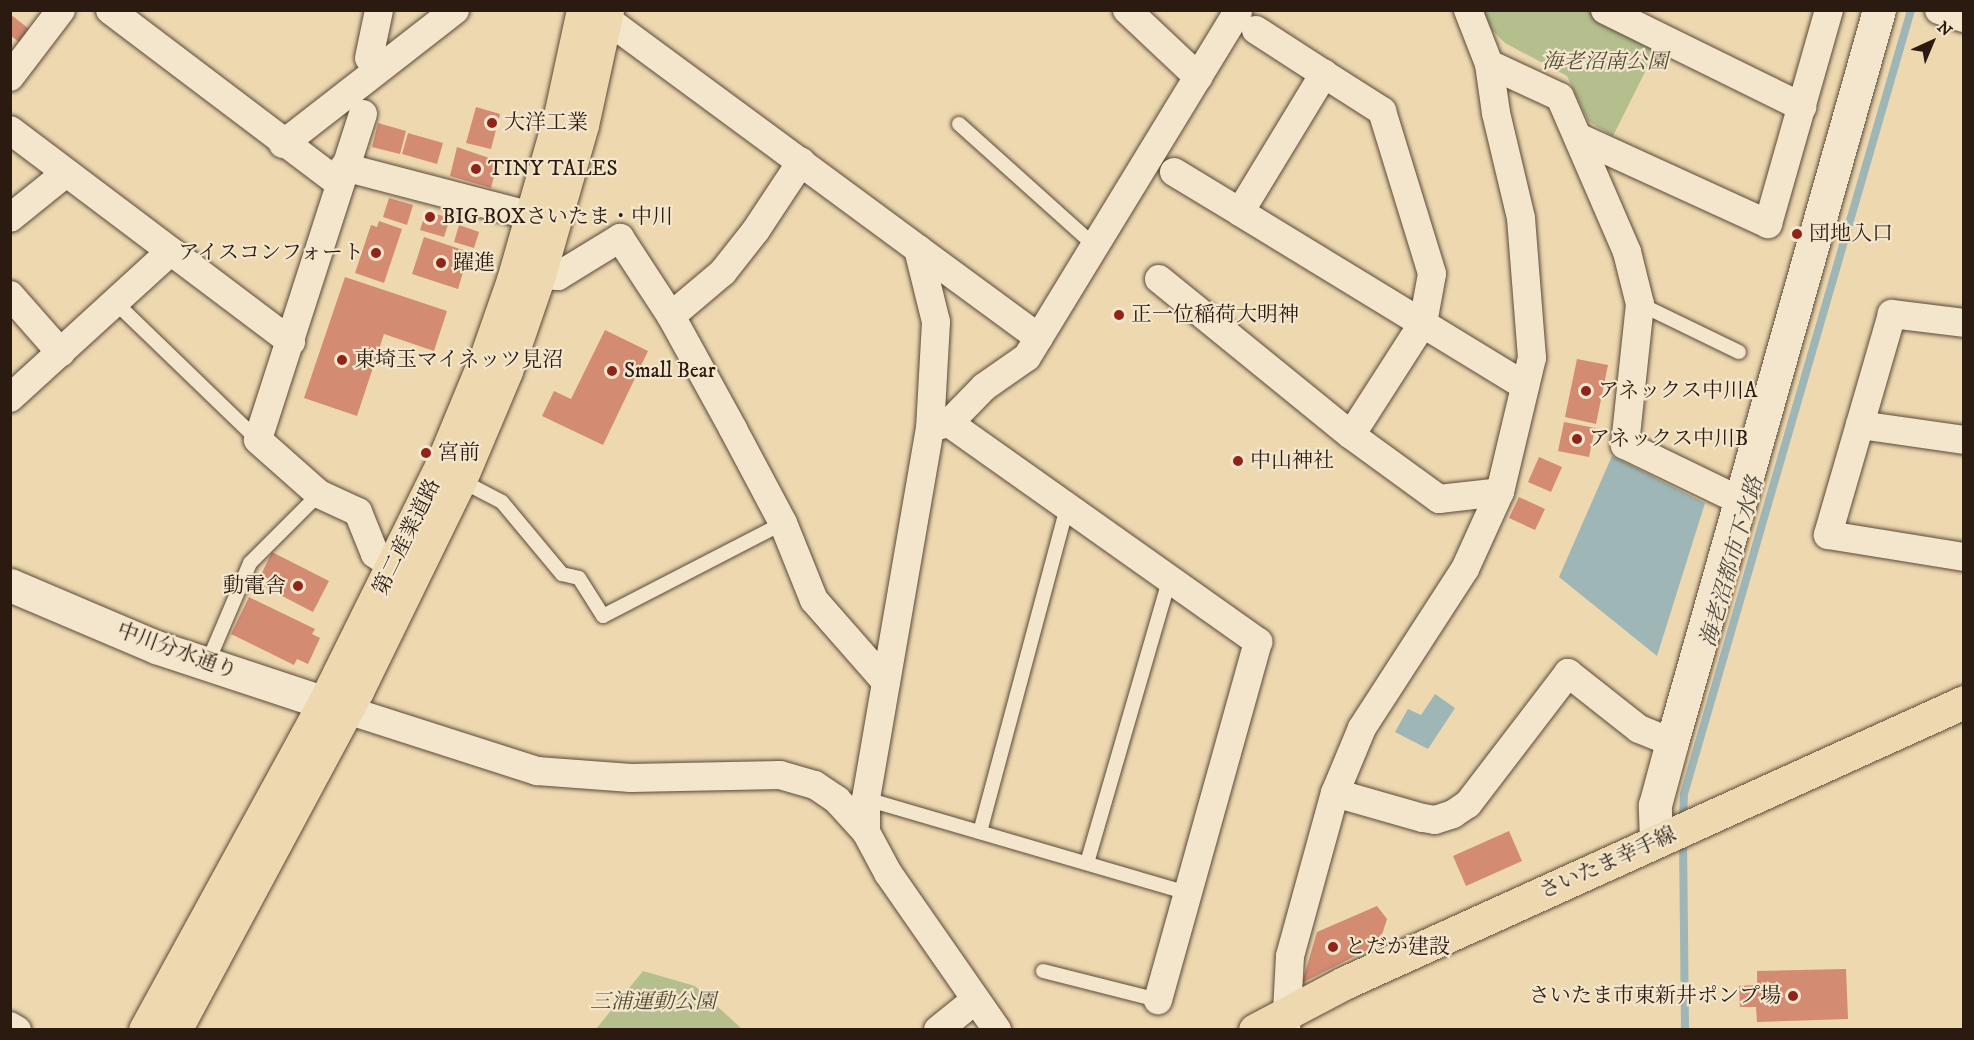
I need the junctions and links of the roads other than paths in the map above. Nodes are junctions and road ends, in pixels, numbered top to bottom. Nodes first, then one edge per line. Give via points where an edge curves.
1 (61, 10) edge
2 (379, 10) edge
3 (455, 10) edge
4 (1127, 10) edge
5 (1468, 10) edge
6 (1605, 10) edge
7 (1829, 10) edge
8 (1879, 10) edge
9 (1939, 10) edge
10 (598, 12) edge
11 (125, 15) edge
12 (1244, 17) edge
13 (1964, 18) edge
14 (369, 58) dead end
15 (1489, 64) junction
16 (1324, 74) junction
17 (10, 77) edge
18 (1198, 77) junction
19 (1802, 107) junction
20 (363, 114) dead end
21 (960, 124) dead end
22 (10, 130) edge
23 (1578, 137) junction
24 (283, 144) junction
25 (801, 162) junction
26 (1174, 172) dead end
27 (66, 173) junction
28 (341, 175) junction
29 (1240, 212) junction
30 (532, 216) junction
31 (10, 218) edge
32 (1095, 246) junction
33 (918, 249) junction
34 (170, 252) junction
35 (539, 275) junction
36 (1159, 279) dead end
37 (10, 295) edge
38 (117, 304) junction
39 (1640, 304) junction
40 (671, 315) junction
41 (1423, 323) junction
42 (1964, 323) edge
43 (1039, 338) junction
44 (291, 342) junction
45 (1739, 352) dead end
46 (61, 353) junction
47 (1525, 386) junction
48 (10, 398) edge
49 (1860, 424) junction
50 (940, 425) junction
51 (1351, 435) junction
52 (258, 440) junction
53 (1964, 440) edge
54 (460, 480) junction
55 (1500, 492) junction
56 (320, 494) junction
57 (1741, 501) junction
58 (1068, 507) junction
59 (783, 523) junction
60 (1964, 557) edge
61 (394, 567) junction
62 (1169, 581) junction
63 (10, 585) edge
64 (207, 664) junction
65 (886, 682) junction
66 (1964, 702) edge
67 (336, 706) junction
68 (1672, 742) junction
69 (1335, 793) junction
70 (866, 799) junction
71 (1678, 831) junction
72 (866, 832) junction
73 (980, 832) junction
74 (1087, 863) junction
75 (1185, 892) junction
76 (1043, 971) dead end
77 (181, 991) junction
78 (975, 1000) junction
79 (1158, 1000) joint
80 (1287, 1020) edge
81 (10, 1026) edge
82 (17, 1029) edge
83 (145, 1029) edge
84 (175, 1029) edge
85 (938, 1029) edge
86 (997, 1029) edge
87 (1256, 1029) edge

1 - 17 street
2 - 14 street
3 - 24 street
4 - 18 street
5 - 15 street
6 - 19 street
7 - 19 street
8 - 57 street
9 - 13 street
10 - 25 street
10 - 30 main road, 第二産業道路
10 - 35 main road, 第二産業道路 via 582,125
11 - 24 street
12 - 16 street
12 - 18 street
15 - 23 street via 1560,97
15 - 47 street via 1496,113 1521,218 1532,358
16 - 29 street
16 - 41 street via 1382,111 1432,274
18 - 32 street
19 - 23 street via 1768,224
20 - 28 street
21 - 32 lane
22 - 27 street
23 - 39 street via 1627,252
24 - 28 street
25 - 33 street
25 - 40 street via 756,231 723,272
26 - 29 street
27 - 31 street
27 - 34 street
28 - 30 street
28 - 44 street
29 - 41 street
30 - 61 main road, 第二産業道路 via 485,360
32 - 43 street
33 - 43 street
33 - 50 street via 936,322
34 - 38 street
34 - 44 street
35 - 40 street via 558,276 620,238
35 - 54 main road, 第二産業道路 via 506,371
36 - 51 street
37 - 46 street
38 - 46 street
38 - 52 lane
39 - 45 lane
39 - 57 street via 1625,445
40 - 59 street
41 - 47 street
41 - 51 street
42 - 49 street via 1892,314
43 - 50 street via 1027,357
44 - 52 street
46 - 48 street
47 - 55 street
49 - 53 street
49 - 60 street via 1828,535
50 - 58 street
50 - 65 street
51 - 55 street via 1439,499
52 - 56 street
54 - 59 lane via 502,502 562,574 579,578 603,616
54 - 67 main road, 第二産業道路
55 - 69 street via 1465,569 1362,728
56 - 61 street via 358,512 375,554
56 - 64 lane via 250,563
57 - 68 street
58 - 62 street
58 - 73 lane
59 - 65 street via 814,600
61 - 67 main road, 第二産業道路
62 - 74 lane
62 - 75 street via 1258,642
63 - 64 street, 中川分水通り
64 - 67 street, 中川分水通り
65 - 70 street
66 - 71 main road, さいたま幸手線
67 - 72 street via 537,771 631,778 780,775 815,785 837,800
67 - 77 main road, 第二産業道路
68 - 69 street via 1639,729 1568,673 1468,804 1453,814 1435,820 1423,818
68 - 71 street via 1656,805
69 - 80 street via 1290,956
70 - 72 street
70 - 73 lane
71 - 80 main road, さいたま幸手線
72 - 78 street via 888,873
73 - 74 lane
74 - 75 lane
75 - 79 street
76 - 79 lane
77 - 83 main road, 第二産業道路
77 - 84 main road, 第二産業道路
78 - 85 street
78 - 86 street
80 - 87 main road, さいたま幸手線
81 - 82 street

